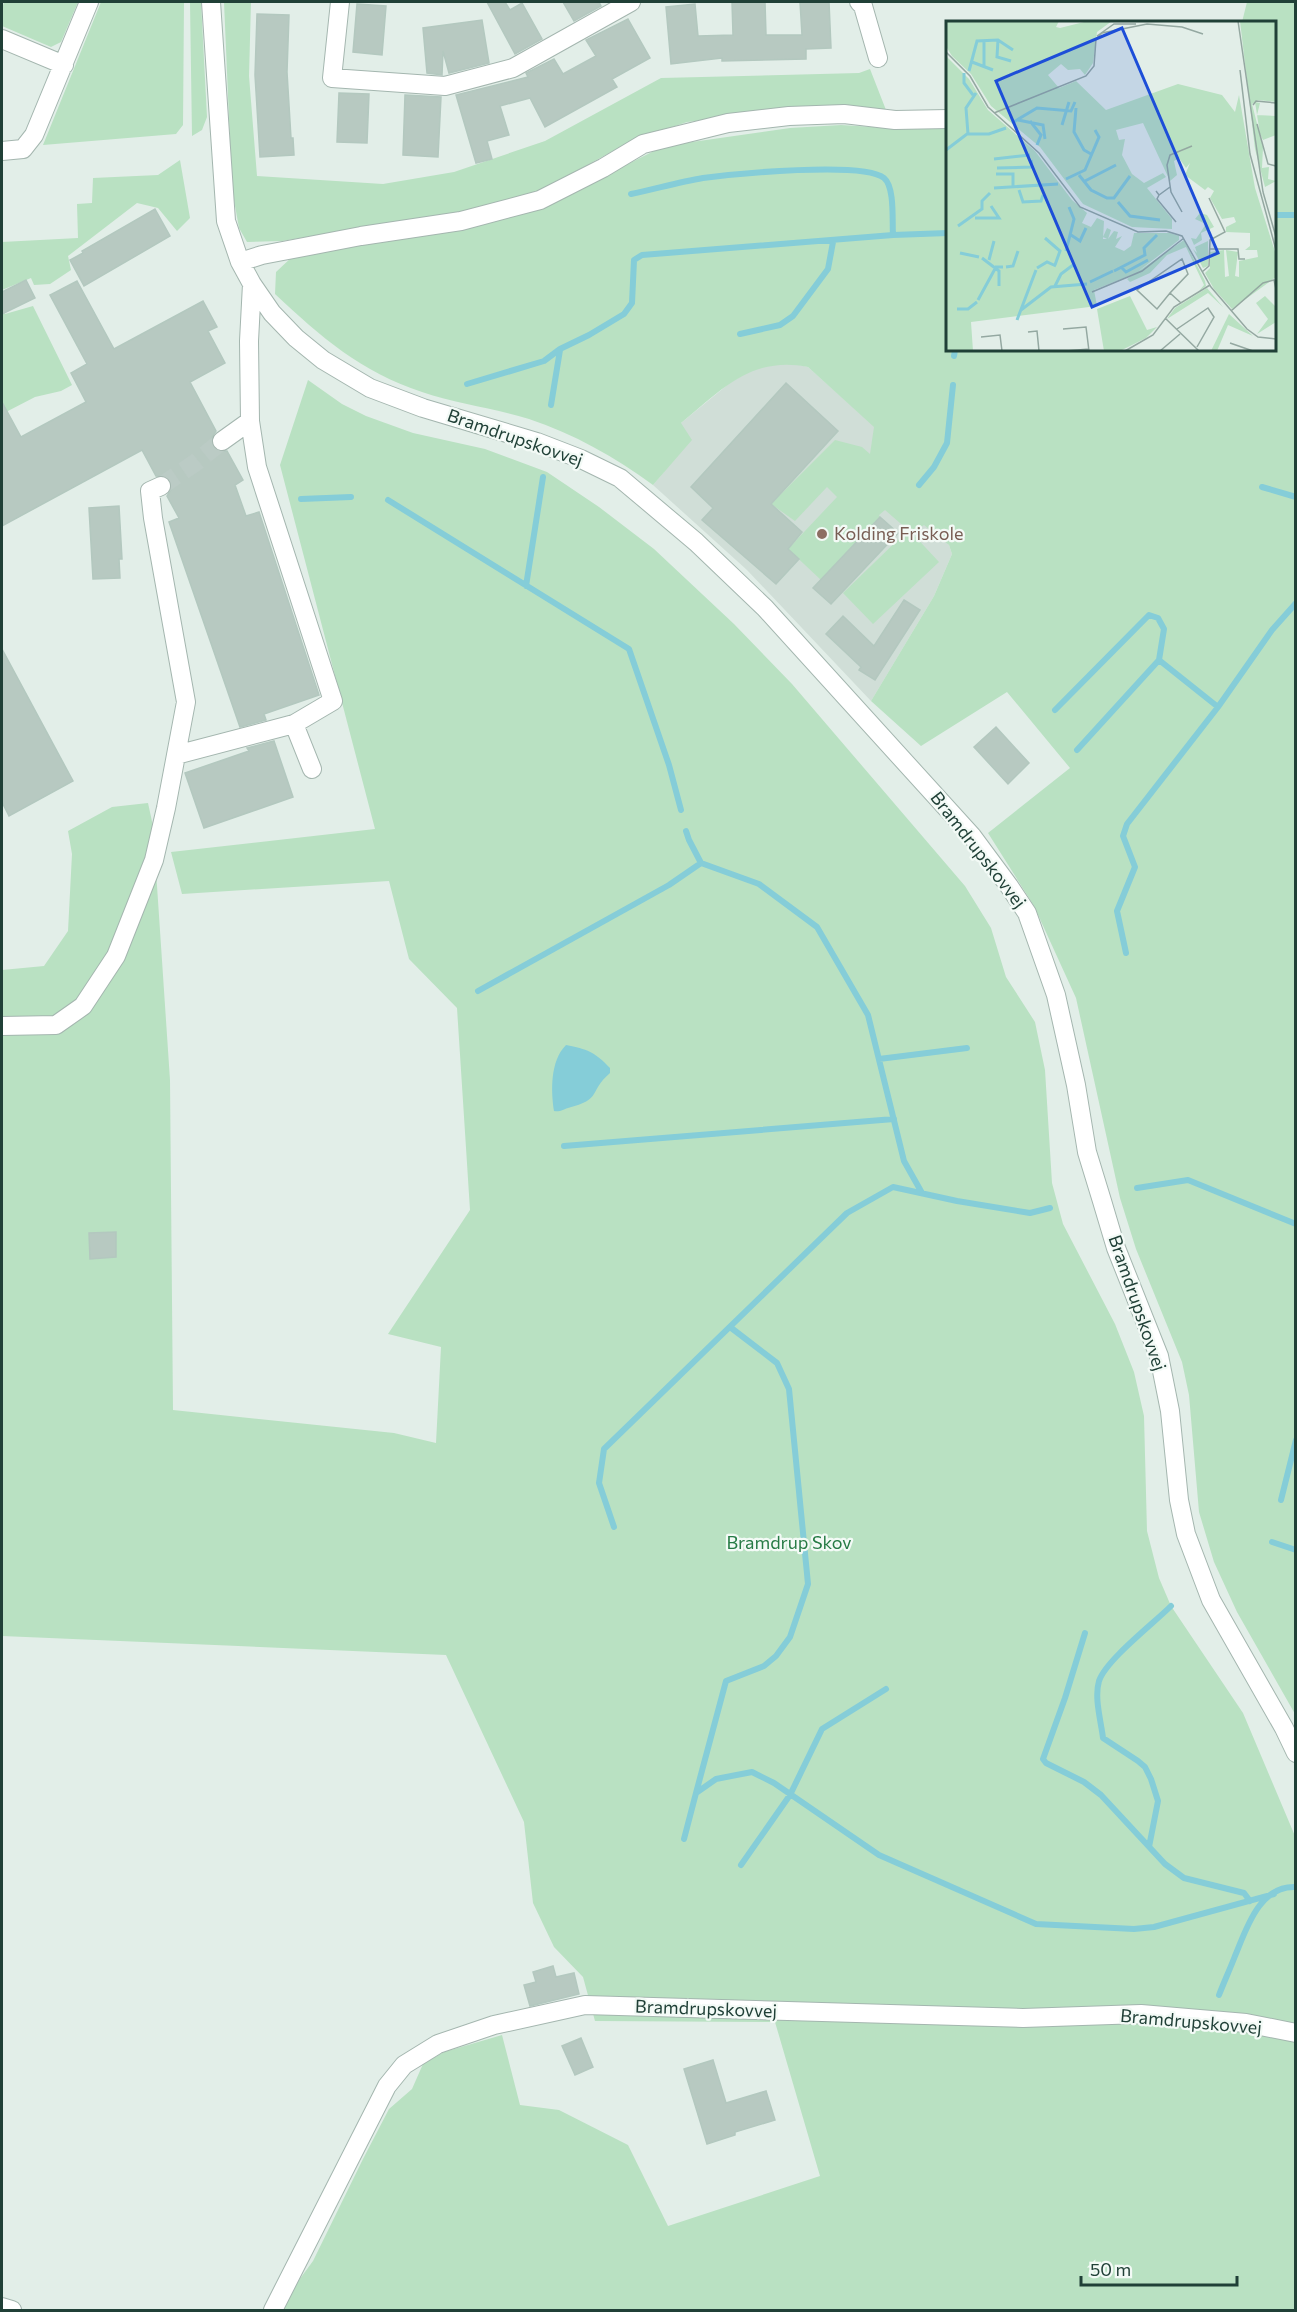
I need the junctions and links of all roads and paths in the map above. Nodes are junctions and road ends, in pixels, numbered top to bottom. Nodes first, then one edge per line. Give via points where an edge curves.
1 (89, 2) edge
2 (212, 2) edge
3 (340, 2) edge
4 (631, 2) edge
5 (860, 2) edge
6 (2, 39) edge
7 (878, 58) dead end
8 (64, 65) junction
9 (946, 119) edge
10 (2, 151) edge
11 (240, 262) junction
12 (252, 284) junction
13 (250, 421) junction
14 (222, 441) tunnel mouth
15 (161, 486) tunnel mouth
16 (294, 724) junction
17 (176, 755) junction
18 (312, 769) dead end
19 (2, 1026) edge
20 (1296, 1753) edge
21 (1296, 2033) edge
22 (2, 2307) edge
23 (12, 2310) edge
24 (273, 2310) edge

1 - 8 street
2 - 11 street, Bramdrupskovvej via 226,221
3 - 4 street via 332,78 445,86 513,68
5 - 7 street
6 - 8 street
8 - 10 street via 34,135 23,149
9 - 11 street via 895,120 844,114 728,123 643,144 540,200 461,220
11 - 12 street, Bramdrupskovvej
12 - 13 street
12 - 20 street, Bramdrupskovvej via 296,338 323,360 370,388 537,442 620,478 696,542 765,608 972,836 1009,886 1027,913 1056,995 1087,1152 1116,1248 1159,1356 1186,1534 1211,1600
13 - 14 street
13 - 16 street via 257,467 333,701
15 - 17 street via 150,491 152,509 186,702
16 - 17 street
16 - 18 street
17 - 19 street via 154,860 116,956 100,982 83,1006 56,1025
21 - 24 street, Bramdrupskovvej via 1246,2023 1141,2014 1023,2018 585,2005 494,2025 438,2044 404,2065 387,2086
22 - 23 street

